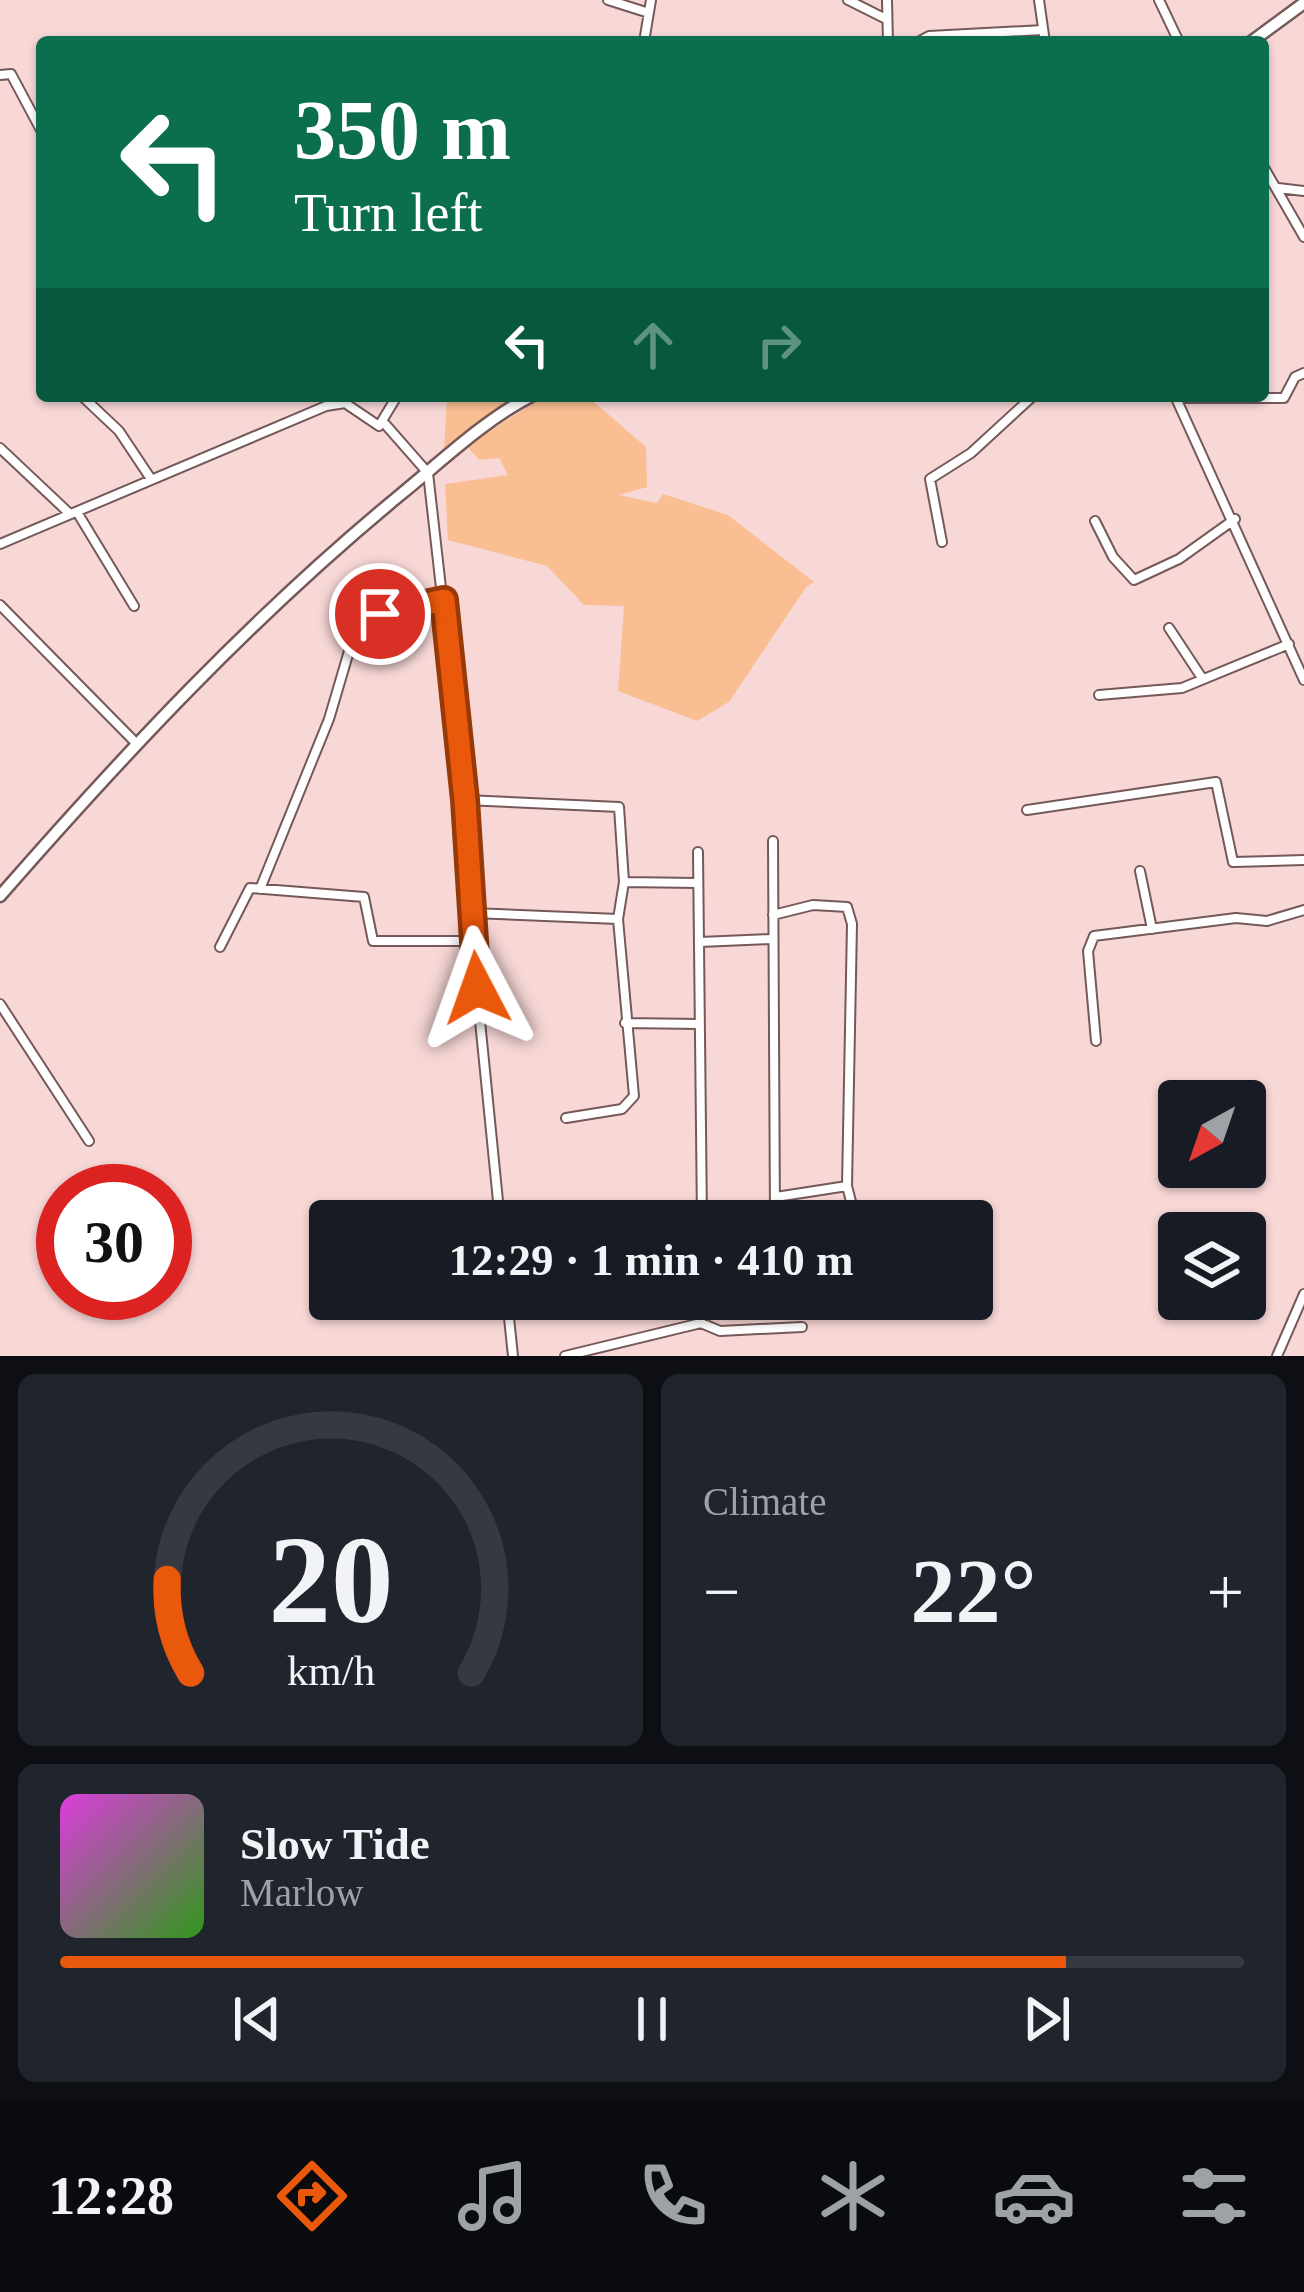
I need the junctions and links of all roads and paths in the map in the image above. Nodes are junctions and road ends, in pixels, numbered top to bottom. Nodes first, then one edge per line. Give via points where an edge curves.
1 (608, 0) edge
2 (651, 0) edge
3 (848, 0) edge
4 (887, 0) edge
5 (1039, 0) edge
6 (1159, 0) edge
7 (1304, 3) edge
8 (649, 13) junction
9 (886, 19) junction
10 (1043, 30) junction
11 (645, 36) edge
12 (887, 36) edge
13 (982, 36) edge
14 (1044, 36) edge
15 (1176, 36) edge
16 (1259, 36) edge
17 (0, 75) edge
18 (36, 120) edge
19 (1269, 176) edge
20 (1276, 188) junction
21 (1304, 190) edge
22 (1304, 237) edge
23 (1304, 373) edge
24 (1269, 398) edge
25 (88, 402) edge
26 (395, 402) edge
27 (523, 402) edge
28 (1027, 402) edge
29 (1178, 402) edge
30 (385, 424) junction
31 (0, 448) edge
32 (428, 472) junction
33 (151, 479) junction
34 (74, 513) junction
35 (1235, 519) junction
36 (1094, 520) dead end
37 (941, 542) dead end
38 (0, 544) edge
39 (444, 600) junction
40 (0, 605) edge
41 (134, 606) dead end
42 (1169, 628) dead end
43 (1289, 644) junction
44 (1303, 673) edge
45 (1202, 679) junction
46 (1100, 694) dead end
47 (135, 742) junction
48 (465, 800) junction
49 (1027, 810) dead end
50 (773, 841) dead end
51 (698, 852) dead end
52 (1304, 860) edge
53 (1140, 871) dead end
54 (625, 882) junction
55 (698, 883) junction
56 (260, 889) junction
57 (0, 896) edge
58 (1304, 910) edge
59 (472, 913) junction
60 (773, 915) junction
61 (617, 919) junction
62 (1152, 929) junction
63 (770, 939) junction
64 (472, 941) junction
65 (700, 942) junction
66 (220, 947) dead end
67 (0, 1004) edge
68 (625, 1023) junction
69 (699, 1024) junction
70 (1096, 1041) dead end
71 (566, 1118) dead end
72 (89, 1141) dead end
73 (847, 1186) junction
74 (776, 1197) junction
75 (498, 1200) edge
76 (706, 1200) edge
77 (776, 1200) edge
78 (851, 1200) edge
79 (1304, 1294) edge
80 (509, 1320) edge
81 (701, 1323) joint
82 (802, 1327) dead end
83 (513, 1356) edge
84 (565, 1356) edge
85 (1277, 1356) edge

1 - 8 street
2 - 8 street
3 - 9 street
4 - 9 street
5 - 10 street
6 - 15 street
7 - 16 street
8 - 11 street
9 - 12 street
10 - 13 street
10 - 14 street
17 - 18 street via 18,82
19 - 20 street
20 - 21 street
20 - 22 street
23 - 24 street via 1284,398
25 - 33 street
26 - 30 street
27 - 32 street
28 - 37 street via 971,454 929,479
29 - 35 street
30 - 32 street
30 - 33 street via 345,403 326,406
31 - 34 street
32 - 39 street
32 - 47 street via 326,556
33 - 34 street
34 - 38 street
34 - 41 street
35 - 36 street via 1134,580
35 - 43 street
39 - 48 street
39 - 56 street via 357,623 329,718
40 - 47 street
42 - 45 street
43 - 44 street
43 - 45 street
45 - 46 street
47 - 57 street
48 - 54 street via 619,807
48 - 59 street
49 - 52 street via 1216,782 1233,862
50 - 60 street
51 - 55 street
53 - 62 street
54 - 55 street
54 - 61 street
55 - 65 street
56 - 64 street via 364,897 373,941
56 - 66 street via 245,893
58 - 62 street via 1267,921
59 - 61 street
59 - 64 street
60 - 63 street
60 - 73 street via 847,907 852,924
61 - 68 street
62 - 70 street via 1088,941
63 - 65 street
63 - 74 street
64 - 75 street
65 - 69 street
67 - 72 street
68 - 69 street
68 - 71 street via 629,1105
69 - 76 street
73 - 74 street
73 - 78 street
74 - 77 street
79 - 85 street
80 - 83 street
81 - 82 street via 720,1330
81 - 84 street

